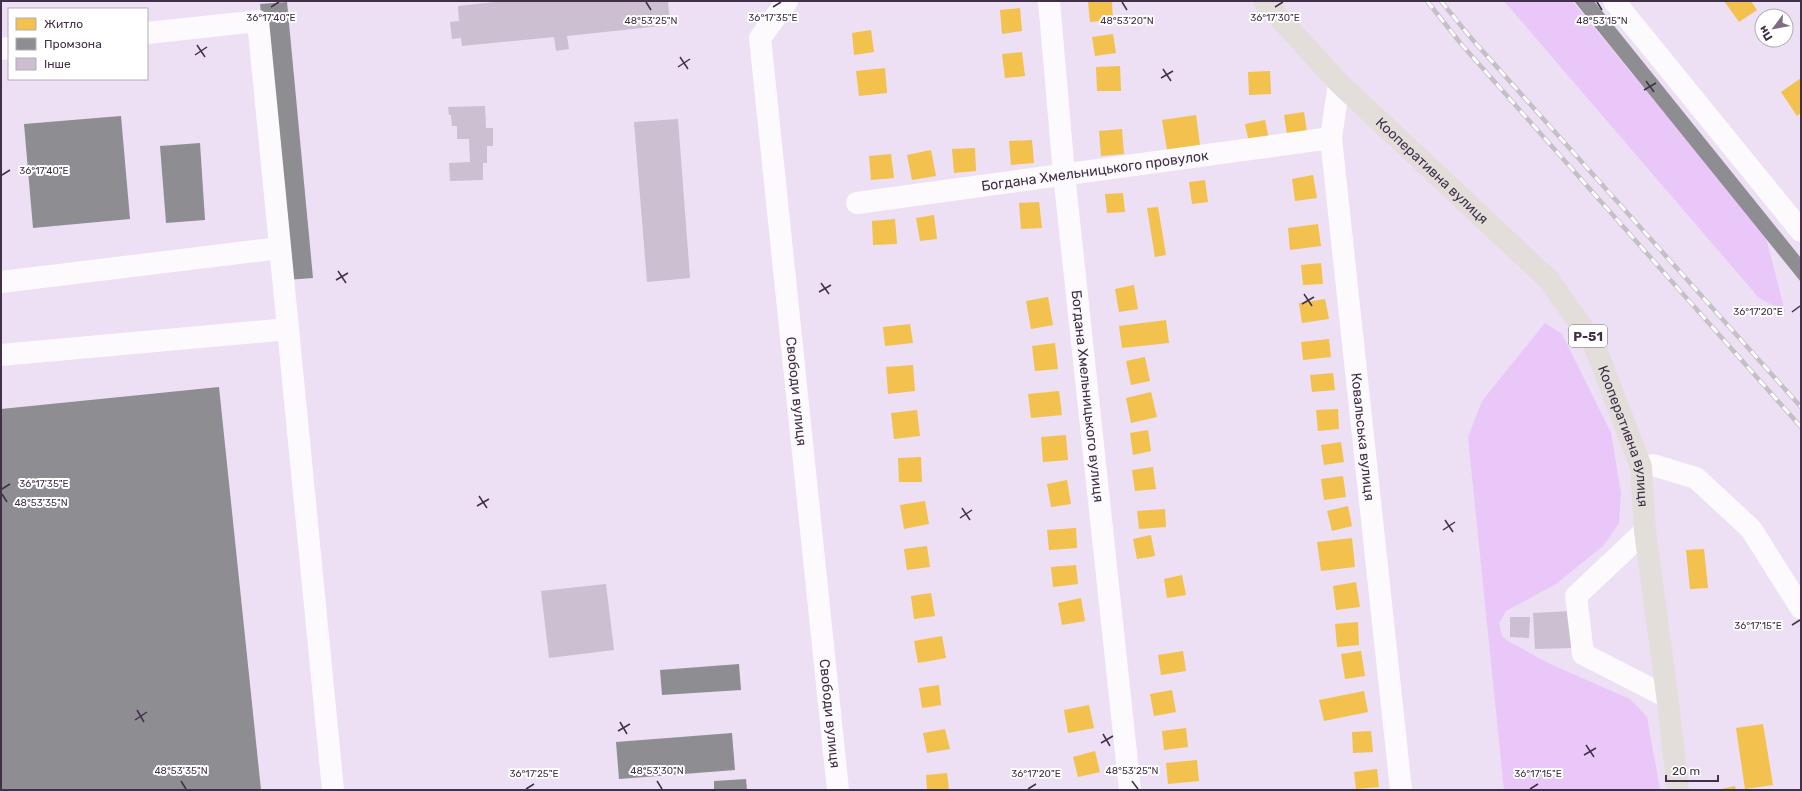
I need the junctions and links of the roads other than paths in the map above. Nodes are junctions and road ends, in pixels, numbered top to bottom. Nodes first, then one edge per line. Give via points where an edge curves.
1 (787, 1) edge
2 (1049, 1) edge
3 (1264, 1) edge
4 (1614, 1) edge
5 (148, 33) edge
6 (1339, 83) junction
7 (1331, 138) junction
8 (1064, 174) junction
9 (857, 203) dead end
10 (1801, 231) edge
11 (280, 248) junction
12 (1, 282) edge
13 (288, 329) junction
14 (1, 355) edge
15 (1641, 467) junction
16 (1645, 531) junction
17 (1801, 608) edge
18 (1668, 697) junction
19 (333, 790) edge
20 (838, 790) edge
21 (1130, 790) edge
22 (1401, 790) edge
23 (1678, 790) edge

1 - 20 street, Свободи вулиця via 760,38
2 - 8 street, Богдана Хмельницького вулиця
3 - 6 main road, Кооперативна вулиця / Р-51
4 - 10 street
5 - 11 street via 258,21
6 - 7 street, Ковальська вулиця
6 - 15 main road, Кооперативна вулиця / Р-51 via 1548,280 1594,344
7 - 8 street, Богдана Хмельницького провулок
7 - 22 street, Ковальська вулиця
8 - 9 street, Богдана Хмельницького провулок
8 - 21 street, Богдана Хмельницького вулиця
11 - 12 street
11 - 13 street
13 - 14 street
13 - 19 street
15 - 16 main road, Кооперативна вулиця / Р-51
15 - 17 street via 1653,465 1696,478 1751,529
16 - 18 main road, Кооперативна вулиця / Р-51
16 - 18 street via 1576,596 1582,654
18 - 23 main road, Кооперативна вулиця / Р-51

